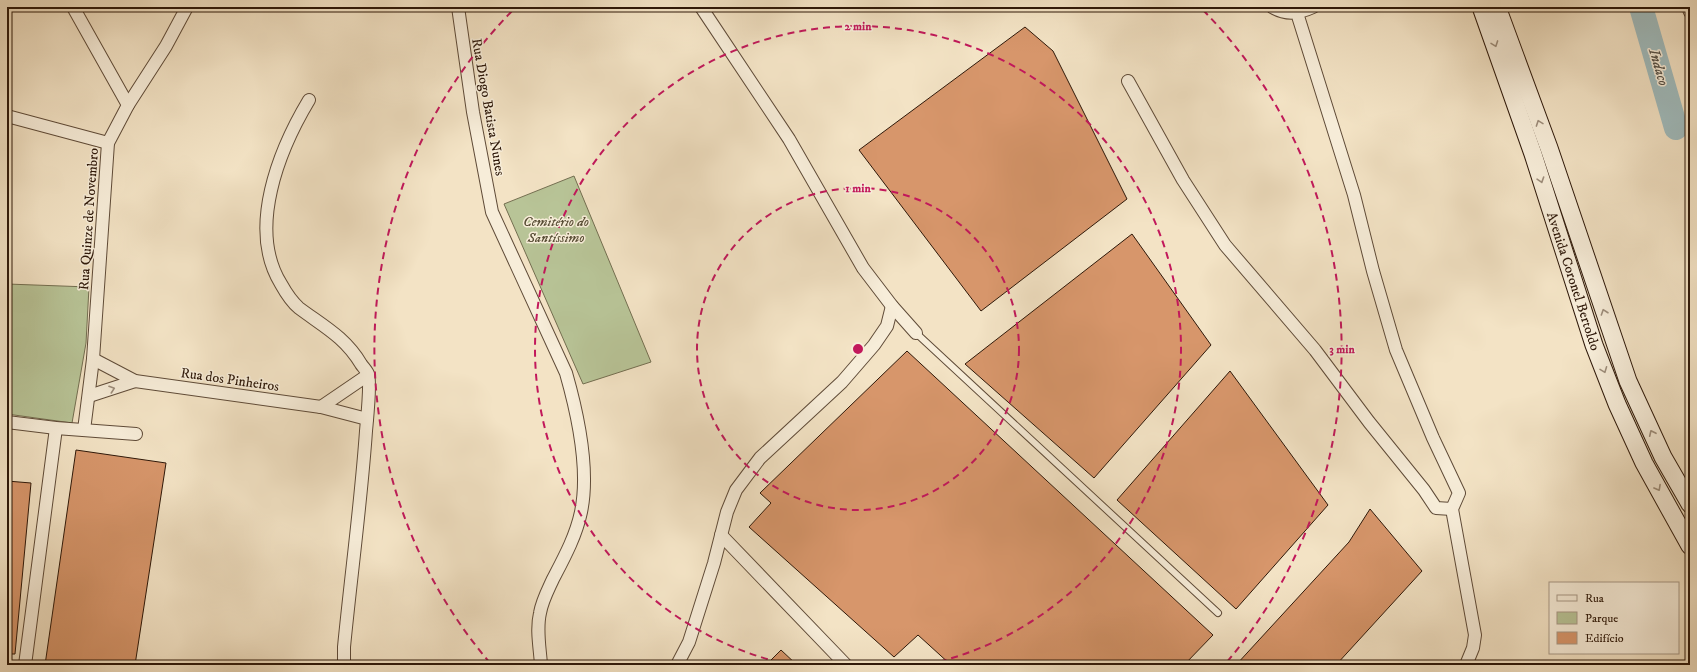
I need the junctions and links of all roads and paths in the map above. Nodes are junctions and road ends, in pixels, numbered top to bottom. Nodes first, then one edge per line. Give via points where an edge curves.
1 (73, 7) edge
2 (187, 7) edge
3 (458, 7) edge
4 (702, 7) edge
5 (1272, 7) edge
6 (1312, 7) edge
7 (1481, 7) edge
8 (1498, 7) edge
9 (1688, 7) edge
10 (1690, 12) edge
11 (1297, 13) junction
12 (1128, 81) dead end
13 (309, 100) dead end
14 (128, 105) junction
15 (7, 116) edge
16 (108, 143) junction
17 (1548, 148) junction
18 (1533, 154) junction
19 (892, 306) junction
20 (916, 333) joint
21 (93, 359) junction
22 (368, 375) junction
23 (135, 381) junction
24 (89, 396) junction
25 (320, 408) junction
26 (367, 419) junction
27 (7, 422) edge
28 (56, 428) junction
29 (84, 430) junction
30 (136, 434) dead end
31 (1690, 504) edge
32 (1452, 509) junction
33 (721, 535) junction
34 (1690, 546) edge
35 (1218, 613) dead end
36 (25, 665) edge
37 (344, 665) edge
38 (541, 665) edge
39 (677, 665) edge
40 (846, 665) edge
41 (1466, 665) edge

1 - 14 street
2 - 14 street, Rua Quinze de Novembro via 166,46
3 - 38 street, Rua Diogo Batista Nunes via 473,112 492,212 566,373 573,396 584,463 581,512 572,541 544,598 540,613 538,625
4 - 19 street via 789,139 863,268
5 - 11 street via 1291,14
6 - 11 street
7 -> 18 street, Avenida Coronel Bertoldo
17 -> 8 street, Avenida Coronel Bertoldo
9 - 10 street
11 - 32 street via 1354,195 1396,350 1459,493
12 - 32 street via 1183,180 1226,245 1315,350 1436,508
13 - 22 street via 284,147 271,192 267,216 269,258 275,275 298,307 345,342
14 - 16 street, Rua Quinze de Novembro
15 - 16 street
16 - 21 street, Rua Quinze de Novembro
17 - 18 street
31 -> 17 street, Avenida Coronel Bertoldo via 1663,458 1628,381
18 -> 34 street, Avenida Coronel Bertoldo via 1594,345 1617,404 1644,463
19 - 20 street
19 - 33 street via 887,326 874,345 842,382 760,458 736,490
20 - 35 lane
21 - 23 street, Rua dos Pinheiros
21 - 24 street, Rua Quinze de Novembro
22 - 25 street
22 - 26 street
24 -> 23 street, Rua dos Pinheiros
23 - 25 street, Rua dos Pinheiros
24 - 29 street, Rua Quinze de Novembro
25 - 26 street, Rua dos Pinheiros
26 - 37 street
27 - 28 street
28 - 29 street
28 - 36 street
29 - 30 street
32 - 41 street via 1475,635
33 - 39 street via 690,642
33 - 40 street

